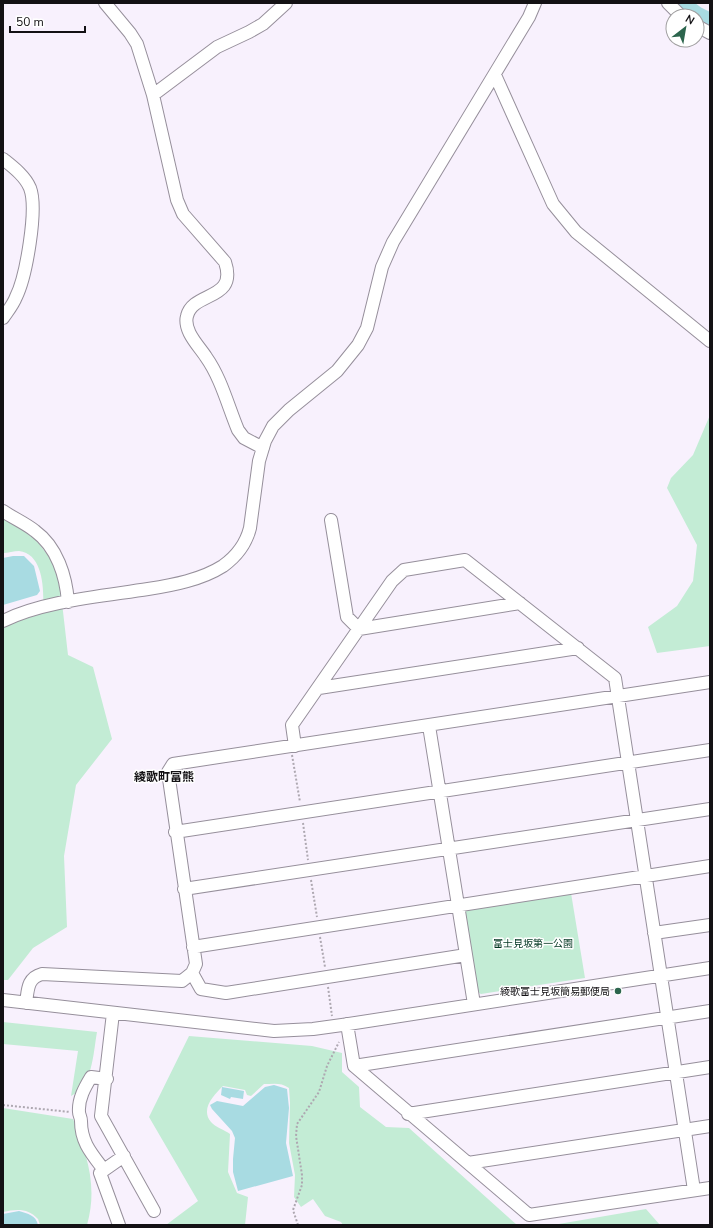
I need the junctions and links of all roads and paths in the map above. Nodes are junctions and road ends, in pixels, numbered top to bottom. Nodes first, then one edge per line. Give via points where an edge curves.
1 (104, 3) edge
2 (286, 3) edge
3 (535, 3) edge
4 (495, 75) junction
5 (153, 95) junction
6 (3, 159) edge
7 (3, 318) edge
8 (710, 341) edge
9 (263, 448) junction
10 (3, 511) edge
11 (331, 520) dead end
12 (68, 602) junction
13 (520, 603) junction
14 (3, 621) edge
15 (359, 629) junction
16 (578, 648) junction
17 (710, 682) edge
18 (319, 688) junction
19 (619, 696) junction
20 (429, 726) junction
21 (293, 746) junction
22 (710, 750) edge
23 (629, 763) junction
24 (440, 793) junction
25 (710, 809) edge
26 (301, 813) junction
27 (637, 820) junction
28 (175, 832) junction
29 (449, 849) junction
30 (710, 866) edge
31 (310, 870) junction
32 (645, 875) junction
33 (184, 890) junction
34 (457, 905) junction
35 (710, 925) edge
36 (319, 927) junction
37 (654, 934) junction
38 (193, 947) junction
39 (466, 955) junction
40 (710, 968) edge
41 (192, 973) junction
42 (661, 975) junction
43 (326, 977) junction
44 (3, 1000) edge
45 (26, 1003) junction
46 (474, 1004) junction
47 (710, 1012) edge
48 (113, 1013) junction
49 (668, 1018) junction
50 (341, 1025) junction
51 (354, 1066) junction
52 (710, 1067) edge
53 (676, 1073) junction
54 (107, 1079) junction
55 (3, 1105) edge
56 (79, 1112) junction
57 (408, 1114) junction
58 (710, 1126) edge
59 (685, 1130) junction
60 (124, 1156) junction
61 (468, 1164) junction
62 (104, 1170) junction
63 (710, 1188) edge
64 (694, 1190) junction
65 (154, 1211) dead end
66 (119, 1225) edge
67 (298, 1225) edge

1 - 5 street via 137,44
2 - 5 street via 263,24 217,47
3 - 4 street via 529,18
4 - 8 street via 522,139 559,214 576,232
4 - 9 street via 393,242 382,267 367,328 360,341 337,371 273,426
5 - 9 street via 177,200 186,218 225,262 228,272 220,291 190,309 186,316 187,326 215,373 238,430 244,438
6 - 7 street via 23,177 30,189 33,208 26,270 16,297
9 - 12 street via 249,532 234,557 222,566 194,579
10 - 12 street via 35,531 48,544 60,563
11 - 15 street via 347,617
12 - 14 street
13 - 15 street
13 - 15 street via 465,560 419,567 404,570 392,581
13 - 16 street
15 - 18 street
16 - 18 street
16 - 19 street via 615,678
17 - 19 street
18 - 21 street via 292,726
19 - 20 street
19 - 23 street
20 - 21 street
20 - 24 street
21 - 26 path
21 - 28 street via 173,764 168,772
22 - 23 street
23 - 24 street
23 - 27 street
24 - 26 street
24 - 29 street
25 - 27 street
26 - 28 street
26 - 31 path
27 - 29 street
27 - 32 street
28 - 33 street
29 - 31 street
29 - 34 street
30 - 32 street
31 - 33 street
31 - 36 path
32 - 34 street
32 - 37 street
33 - 38 street
34 - 36 street
34 - 39 street
35 - 37 street
36 - 38 street
36 - 43 path
37 - 42 street
38 - 41 street via 196,964
39 - 43 street
39 - 46 street
40 - 42 street
41 - 43 street via 201,989 226,993
41 - 45 street via 182,980 42,974 34,976 29,983
42 - 46 street
42 - 49 street
43 - 50 path
44 - 45 street
45 - 48 street
46 - 50 street
47 - 49 street
48 - 50 street via 274,1031
48 - 54 street
49 - 51 street
49 - 53 street
50 - 51 street
50 - 67 path via 341,1037 327,1066 319,1092 297,1124 296,1136 302,1175 302,1185 294,1210
51 - 57 street
52 - 53 street
53 - 57 street
53 - 59 street
54 - 56 street via 91,1077 83,1090
54 - 60 street via 101,1116
55 - 56 path
56 - 62 street via 82,1119 80,1128 85,1143
57 - 61 street
58 - 59 street
59 - 61 street
59 - 64 street
60 - 62 street
60 - 65 street
61 - 64 street via 529,1215
62 - 66 street via 100,1173
63 - 64 street

